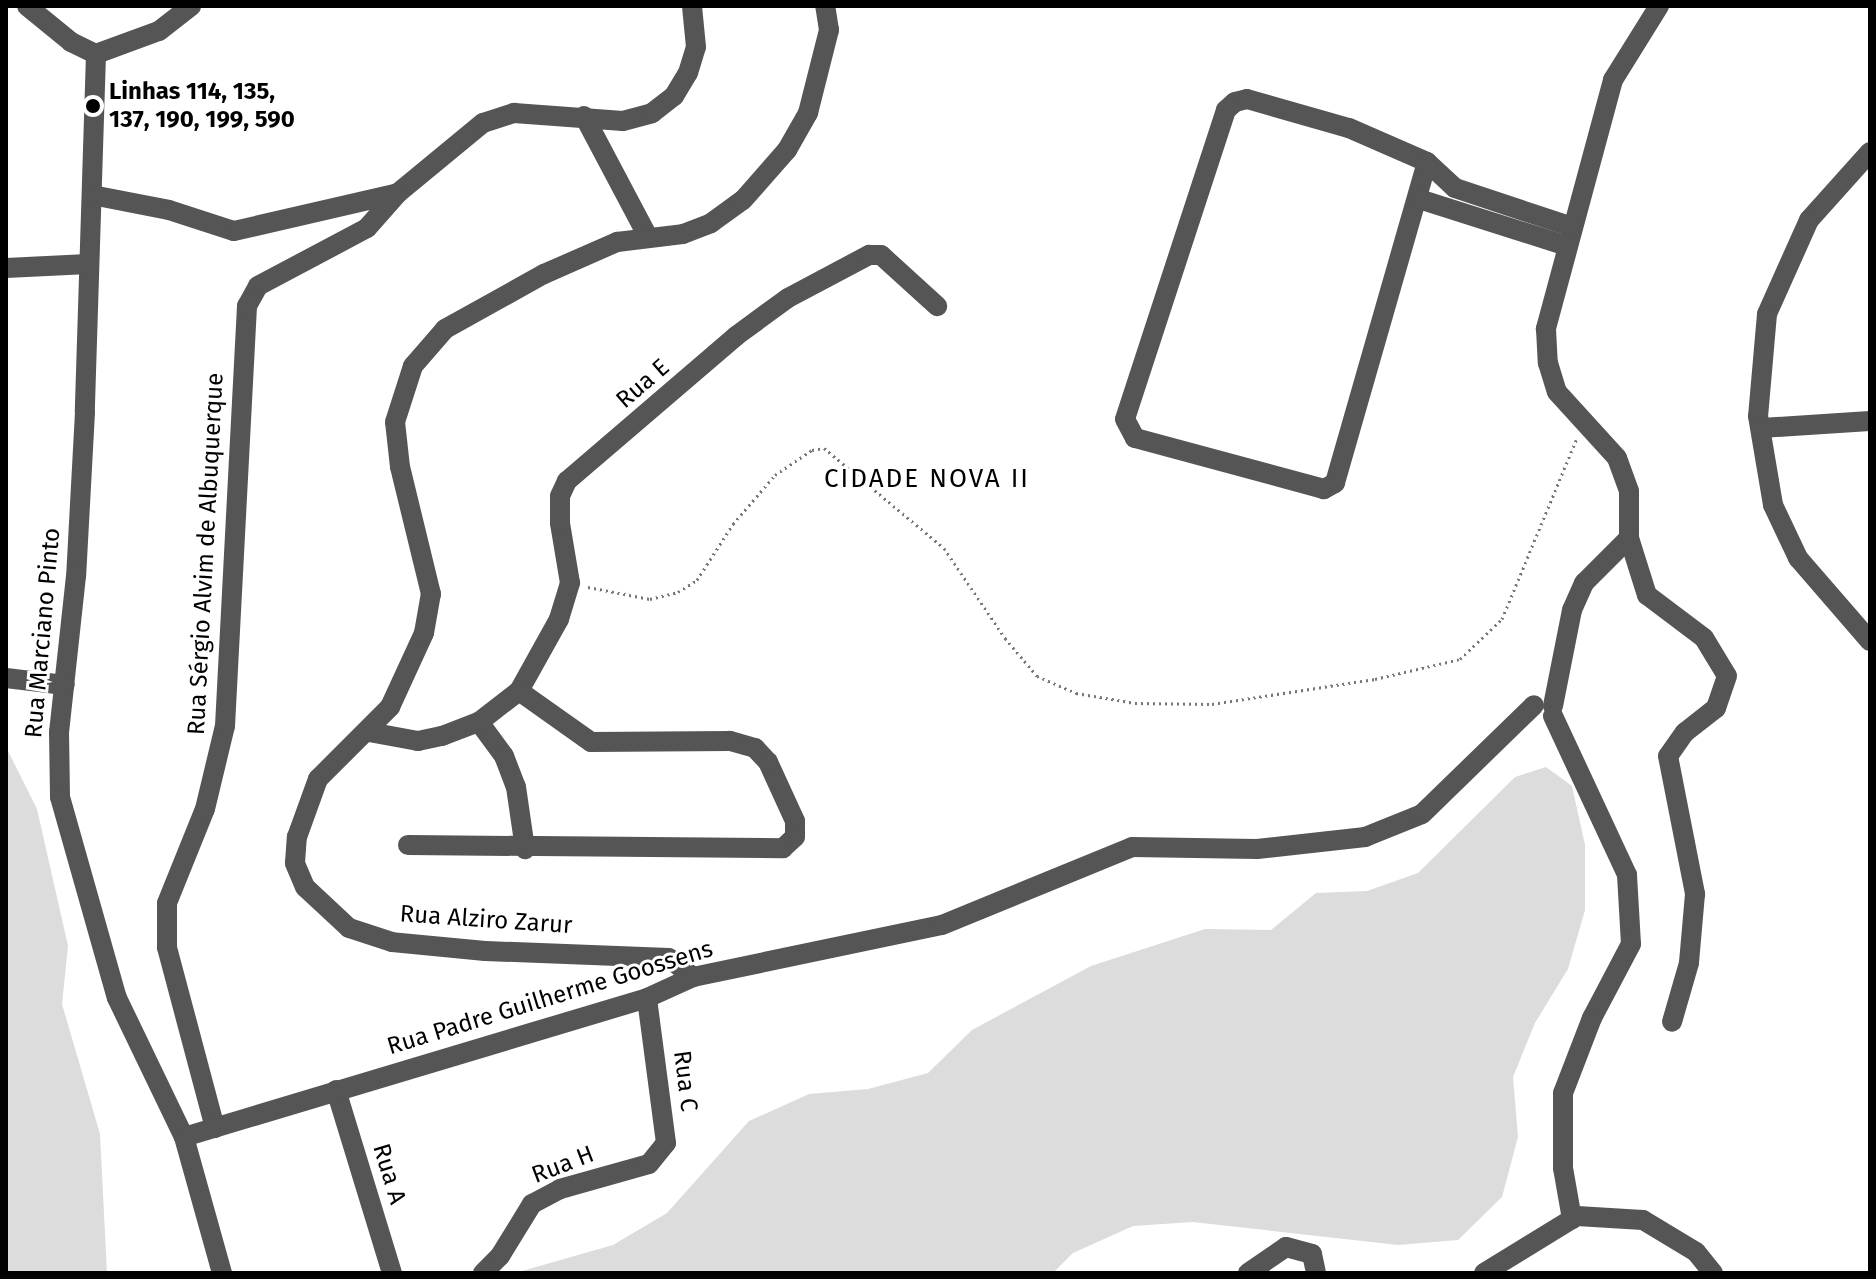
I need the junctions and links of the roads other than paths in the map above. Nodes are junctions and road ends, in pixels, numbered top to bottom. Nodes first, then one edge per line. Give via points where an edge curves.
1 (27, 6) edge
2 (191, 6) edge
3 (692, 6) edge
4 (825, 6) edge
5 (1659, 6) edge
6 (96, 54) junction
7 (584, 116) junction
8 (1870, 152) edge
9 (1427, 162) junction
10 (398, 193) junction
11 (92, 195) junction
12 (1419, 199) junction
13 (648, 237) junction
14 (1569, 237) junction
15 (88, 264) junction
16 (6, 268) edge
17 (937, 306) dead end
18 (1870, 421) edge
19 (1761, 428) junction
20 (1629, 538) junction
21 (1870, 641) edge
22 (6, 678) edge
23 (65, 685) junction
24 (519, 691) junction
25 (1542, 712) junction
26 (479, 722) junction
27 (369, 732) junction
28 (408, 845) dead end
29 (525, 849) junction
30 (693, 977) junction
31 (647, 998) junction
32 (1672, 1022) dead end
33 (336, 1090) junction
34 (215, 1128) junction
35 (184, 1137) junction
36 (649, 1164) joint
37 (1572, 1219) junction
38 (222, 1273) edge
39 (392, 1273) edge
40 (483, 1273) edge
41 (1248, 1273) edge
42 (1316, 1273) edge
43 (1484, 1273) edge
44 (1713, 1273) edge

1 - 6 street via 71,42
2 - 6 street via 159,31
3 - 7 street, Rua Sérgio Alvim de Albuquerque via 696,47 674,96 652,113 623,121
4 - 13 street, Rua Alziro Zarur via 829,30 820,81 787,150 743,200 711,223 683,234
5 - 14 street via 1613,80
6 - 11 street, Rua Marciano Pinto
7 - 10 street, Rua Sérgio Alvim de Albuquerque via 514,113 483,123
7 - 13 street
8 - 19 street via 1809,220 1767,314
9 - 12 street
9 - 12 street via 1297,111 1247,99 1226,110 1125,419 1135,438 1324,489 1335,483
9 - 14 street via 1455,188
10 - 11 street via 234,231 169,210
10 - 34 street, Rua Sérgio Alvim de Albuquerque via 367,228 258,286 247,306 225,726 205,809 167,903 167,947
11 - 15 street, Rua Marciano Pinto
12 - 14 street
13 - 27 street, Rua Alziro Zarur via 617,242 544,274 445,329 413,366 395,422 400,467 431,594 407,678
14 - 20 street via 1546,329 1548,363 1557,392 1621,469 1629,491
15 - 16 street
15 - 23 street, Rua Marciano Pinto via 85,412
17 - 24 street, Rua E via 881,255 869,255 788,298 736,336 567,481 560,496 560,523 570,583 559,619
18 - 19 street
19 - 21 street via 1773,505 1798,558
20 - 25 street via 1584,583
20 - 32 street via 1647,595 1704,638 1727,676 1716,708 1685,732 1668,756 1695,894 1689,963
22 - 23 street
23 - 35 street, Rua Marciano Pinto via 60,797 85,900 117,998
24 - 26 street
24 - 29 street via 591,742 744,743 768,762 795,821 795,837 783,848
25 - 30 street, Rua Padre Guilherme Goossens via 1504,731 1422,814 1365,837 1257,849 1132,847 942,925
25 - 37 street via 1564,741 1627,875 1631,944 1592,1018 1563,1093 1563,1168
26 - 27 street via 418,741
26 - 29 street via 504,756 516,787
27 - 30 street, Rua Alziro Zarur via 318,779 297,837 295,863 323,909 349,928 392,942 669,958
28 - 29 street
30 - 31 street, Rua Padre Guilherme Goossens
31 - 33 street, Rua Padre Guilherme Goossens
31 - 36 street, Rua C via 666,1143
33 - 34 street, Rua Padre Guilherme Goossens
33 - 39 street, Rua A
34 - 35 street, Rua Padre Guilherme Goossens
35 - 38 street, Rua Marciano Pinto
36 - 40 street, Rua H via 560,1189 532,1204 500,1256
37 - 43 street
37 - 44 street via 1643,1220 1696,1252
41 - 42 street via 1286,1247 1312,1254

